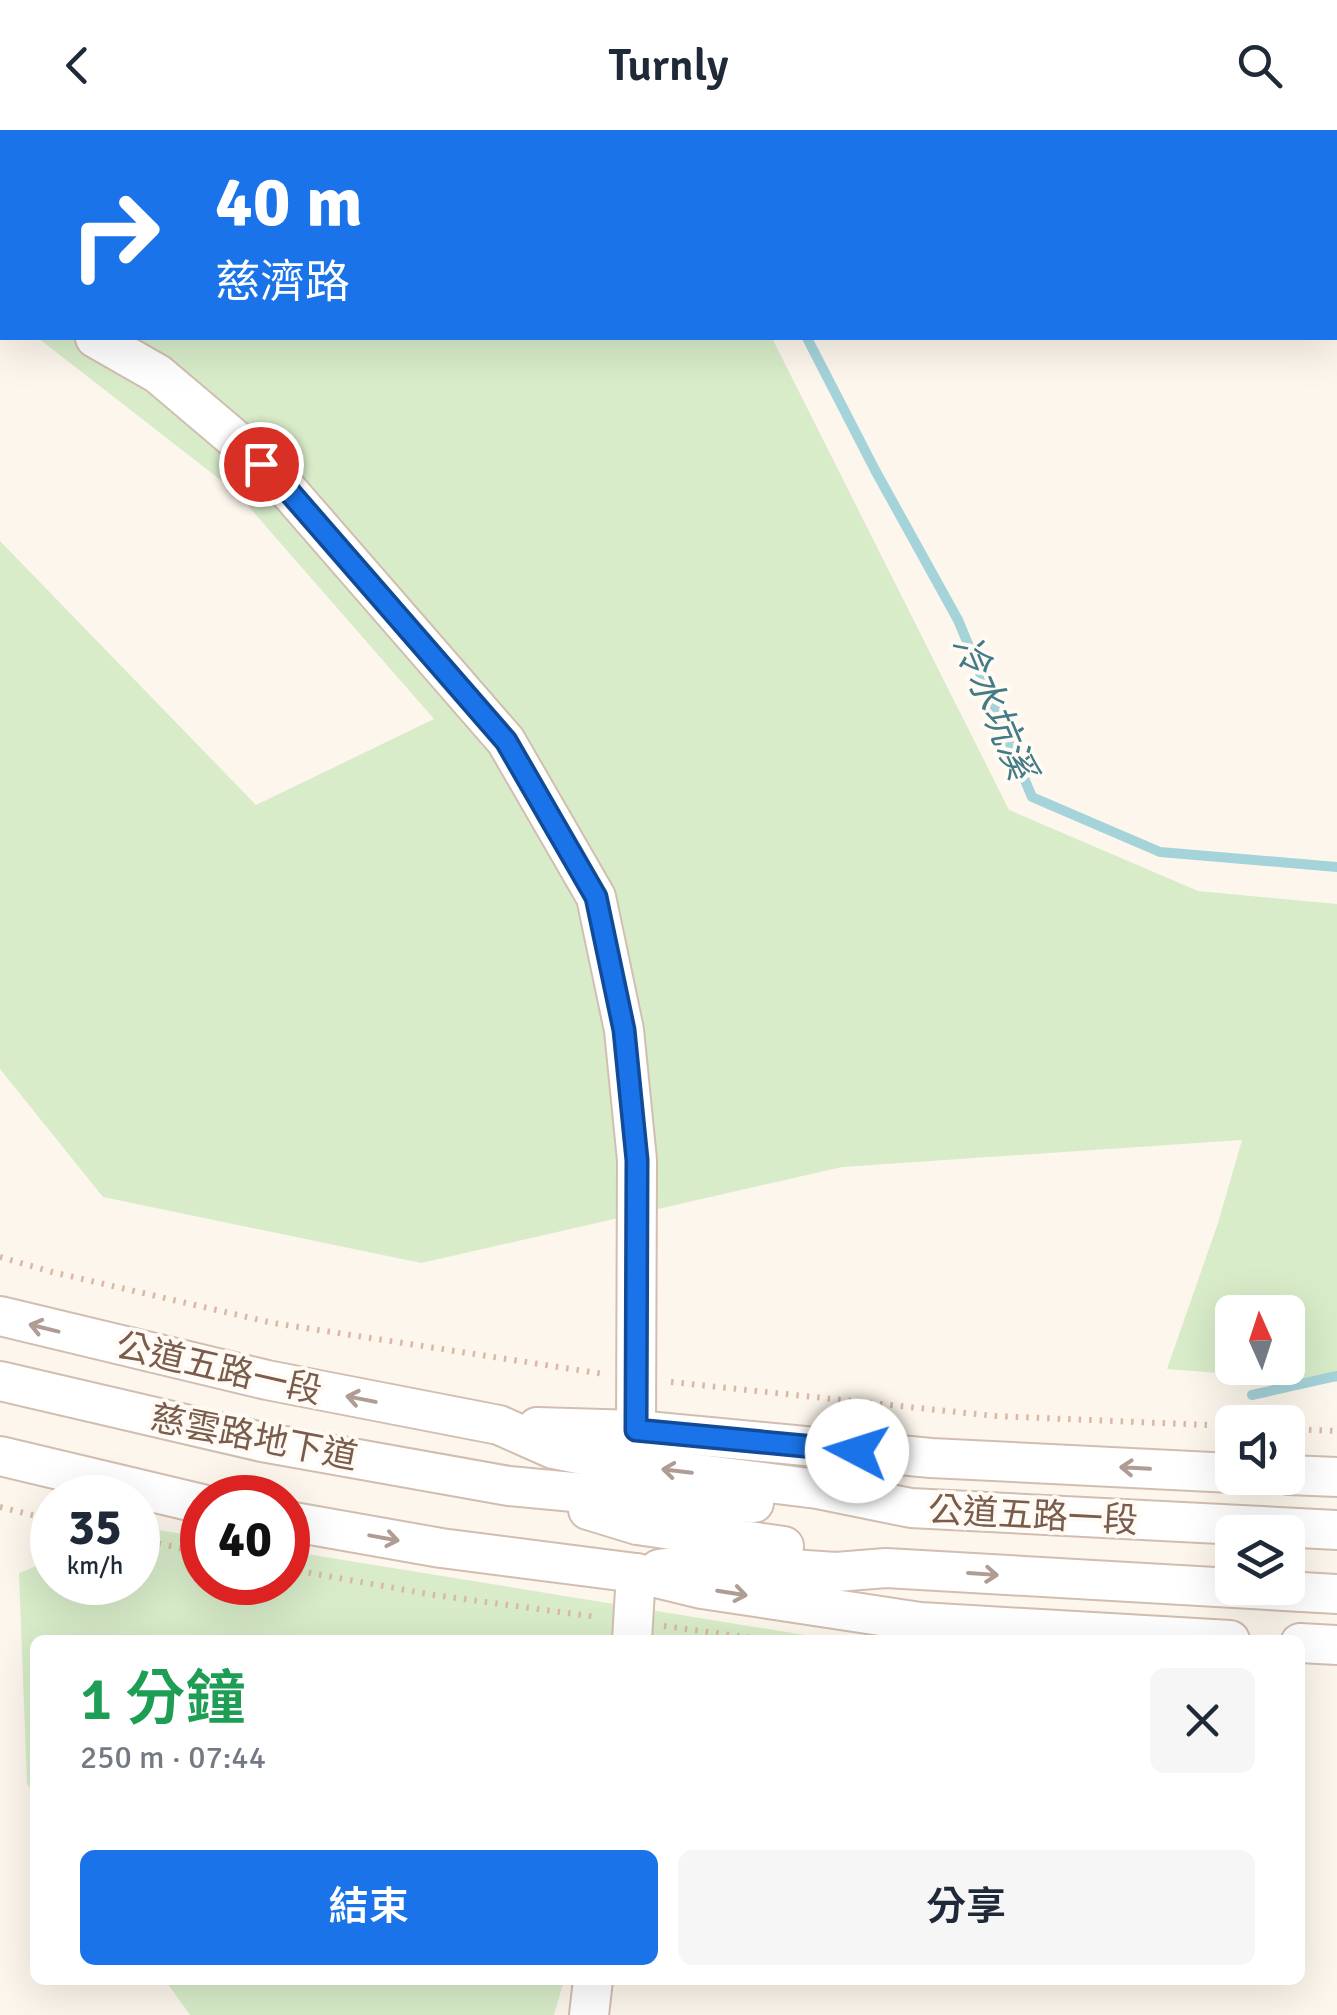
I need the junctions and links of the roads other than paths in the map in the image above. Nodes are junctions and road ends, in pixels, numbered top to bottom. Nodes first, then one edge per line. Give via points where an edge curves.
1 (98, 340) edge
2 (0, 1316) edge
3 (0, 1381) edge
4 (499, 1426) junction
5 (636, 1430) junction
6 (0, 1456) edge
7 (1215, 1472) edge
8 (1305, 1476) edge
9 (1337, 1477) edge
10 (508, 1486) junction
11 (180, 1499) edge
12 (911, 1508) junction
13 (310, 1525) edge
14 (1337, 1530) edge
15 (886, 1568) junction
16 (636, 1573) junction
17 (1337, 1594) edge
18 (633, 1631) edge
19 (1144, 1635) edge
20 (1305, 1643) edge
21 (1337, 1645) edge
22 (592, 1985) edge
23 (588, 2015) edge

1 - 5 street via 158,374 286,488 506,741 596,897 624,1030 637,1160
4 -> 2 street, 公道五路一段 via 267,1380
3 - 10 street, 慈雲路地下道 via 262,1442
4 - 5 street, 公道五路一段
12 -> 4 street, 公道五路一段 via 636,1466 552,1449
7 -> 5 street, 公道五路一段 via 931,1458
6 - 11 street
8 - 9 street
10 - 12 street, 慈雲路地下道
10 - 15 street, 慈雲路地下道 via 637,1524 816,1550
12 - 14 street, 公道五路一段
13 -> 16 street, 公道五路一段
15 - 16 street, 公道五路一段 via 836,1572 700,1563
15 -> 17 street, 公道五路一段
16 - 18 street
16 -> 19 street, 公道五路一段 via 920,1622
20 - 21 street
22 - 23 street

